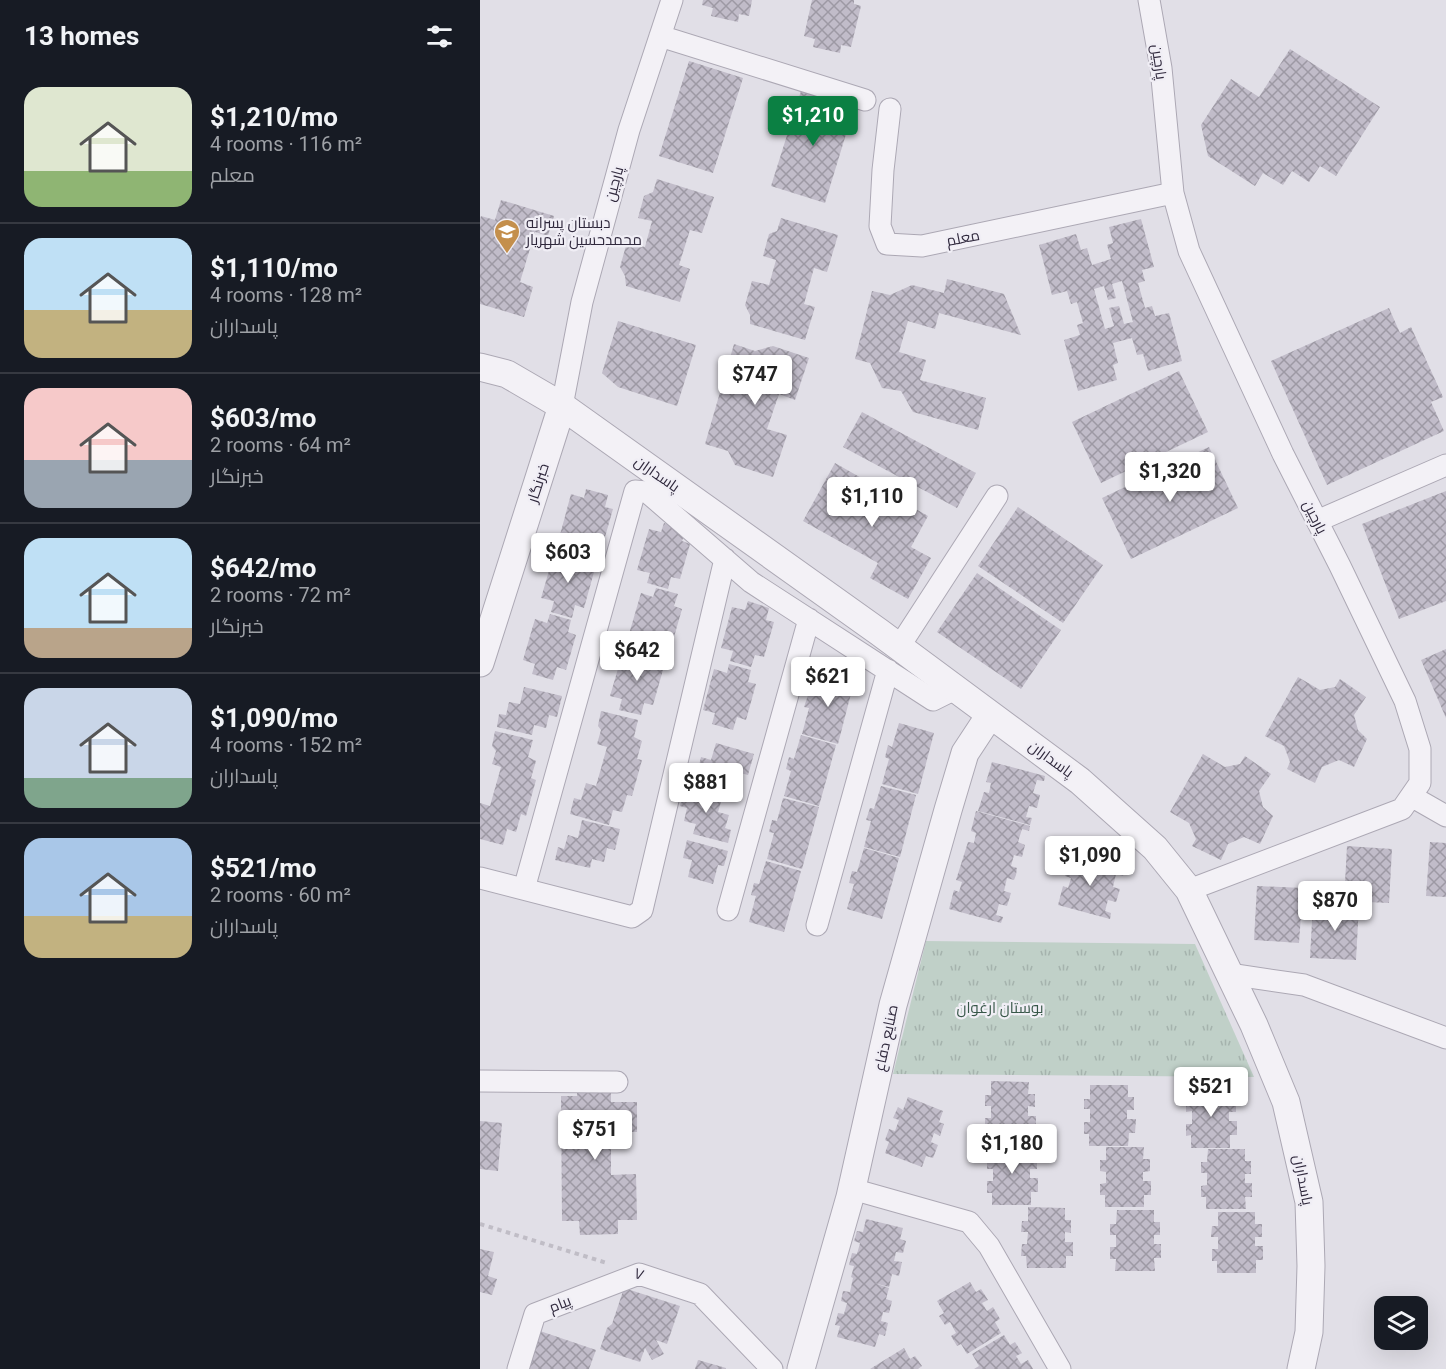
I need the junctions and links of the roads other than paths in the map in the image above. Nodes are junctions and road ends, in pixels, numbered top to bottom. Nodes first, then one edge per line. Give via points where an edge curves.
1 (672, 0) edge
2 (1149, 0) edge
3 (660, 36) junction
4 (865, 100) dead end
5 (890, 109) dead end
6 (1173, 193) junction
7 (480, 367) edge
8 (562, 406) junction
9 (1446, 465) edge
10 (997, 496) dead end
11 (1317, 521) junction
12 (725, 560) junction
13 (809, 619) junction
14 (893, 658) junction
15 (480, 663) edge
16 (990, 715) junction
17 (1411, 796) junction
18 (1446, 816) edge
19 (480, 878) edge
20 (524, 889) junction
21 (1189, 890) junction
22 (728, 910) dead end
23 (817, 925) dead end
24 (1229, 974) junction
25 (1446, 1038) edge
26 (480, 1081) edge
27 (617, 1082) dead end
28 (852, 1189) junction
29 (639, 1274) joint
30 (518, 1369) edge
31 (772, 1369) edge
32 (801, 1369) edge
33 (1060, 1369) edge
34 (1301, 1369) edge

1 - 3 street, پارچین
2 - 6 street, پارچین via 1161,68
3 - 4 street
3 - 8 street, پارچین via 628,130 582,302
5 - 6 street, معلم via 880,226 887,244 922,246
6 - 11 street, پارچین via 1188,251
7 - 8 street, پاسداران via 507,374
8 - 14 street, پاسداران
8 - 15 street, خبرنگار
9 - 11 street
10 - 14 street
11 - 17 street, پارچین via 1405,701 1420,749 1420,783
12 - 13 street via 751,582
12 - 20 street via 642,910 632,917
12 - 20 street via 647,492 635,491
13 - 14 street
13 - 22 street
14 - 16 street, پاسداران via 955,689
14 - 23 street
16 - 21 street, پاسداران via 1080,781 1155,848
16 - 28 street, صنایع دفاع via 965,753 948,810 893,1005
17 - 18 street
17 - 21 street via 1402,809
19 - 20 street
21 - 24 street, پاسداران
24 - 25 street via 1304,985
24 - 34 street, پاسداران via 1286,1102 1309,1202 1309,1332
26 - 27 street
28 - 32 street, صنایع دفاع
28 - 33 street via 969,1222 989,1246
29 - 30 street, پیام via 535,1314
29 - 31 street, ۷ via 700,1294

